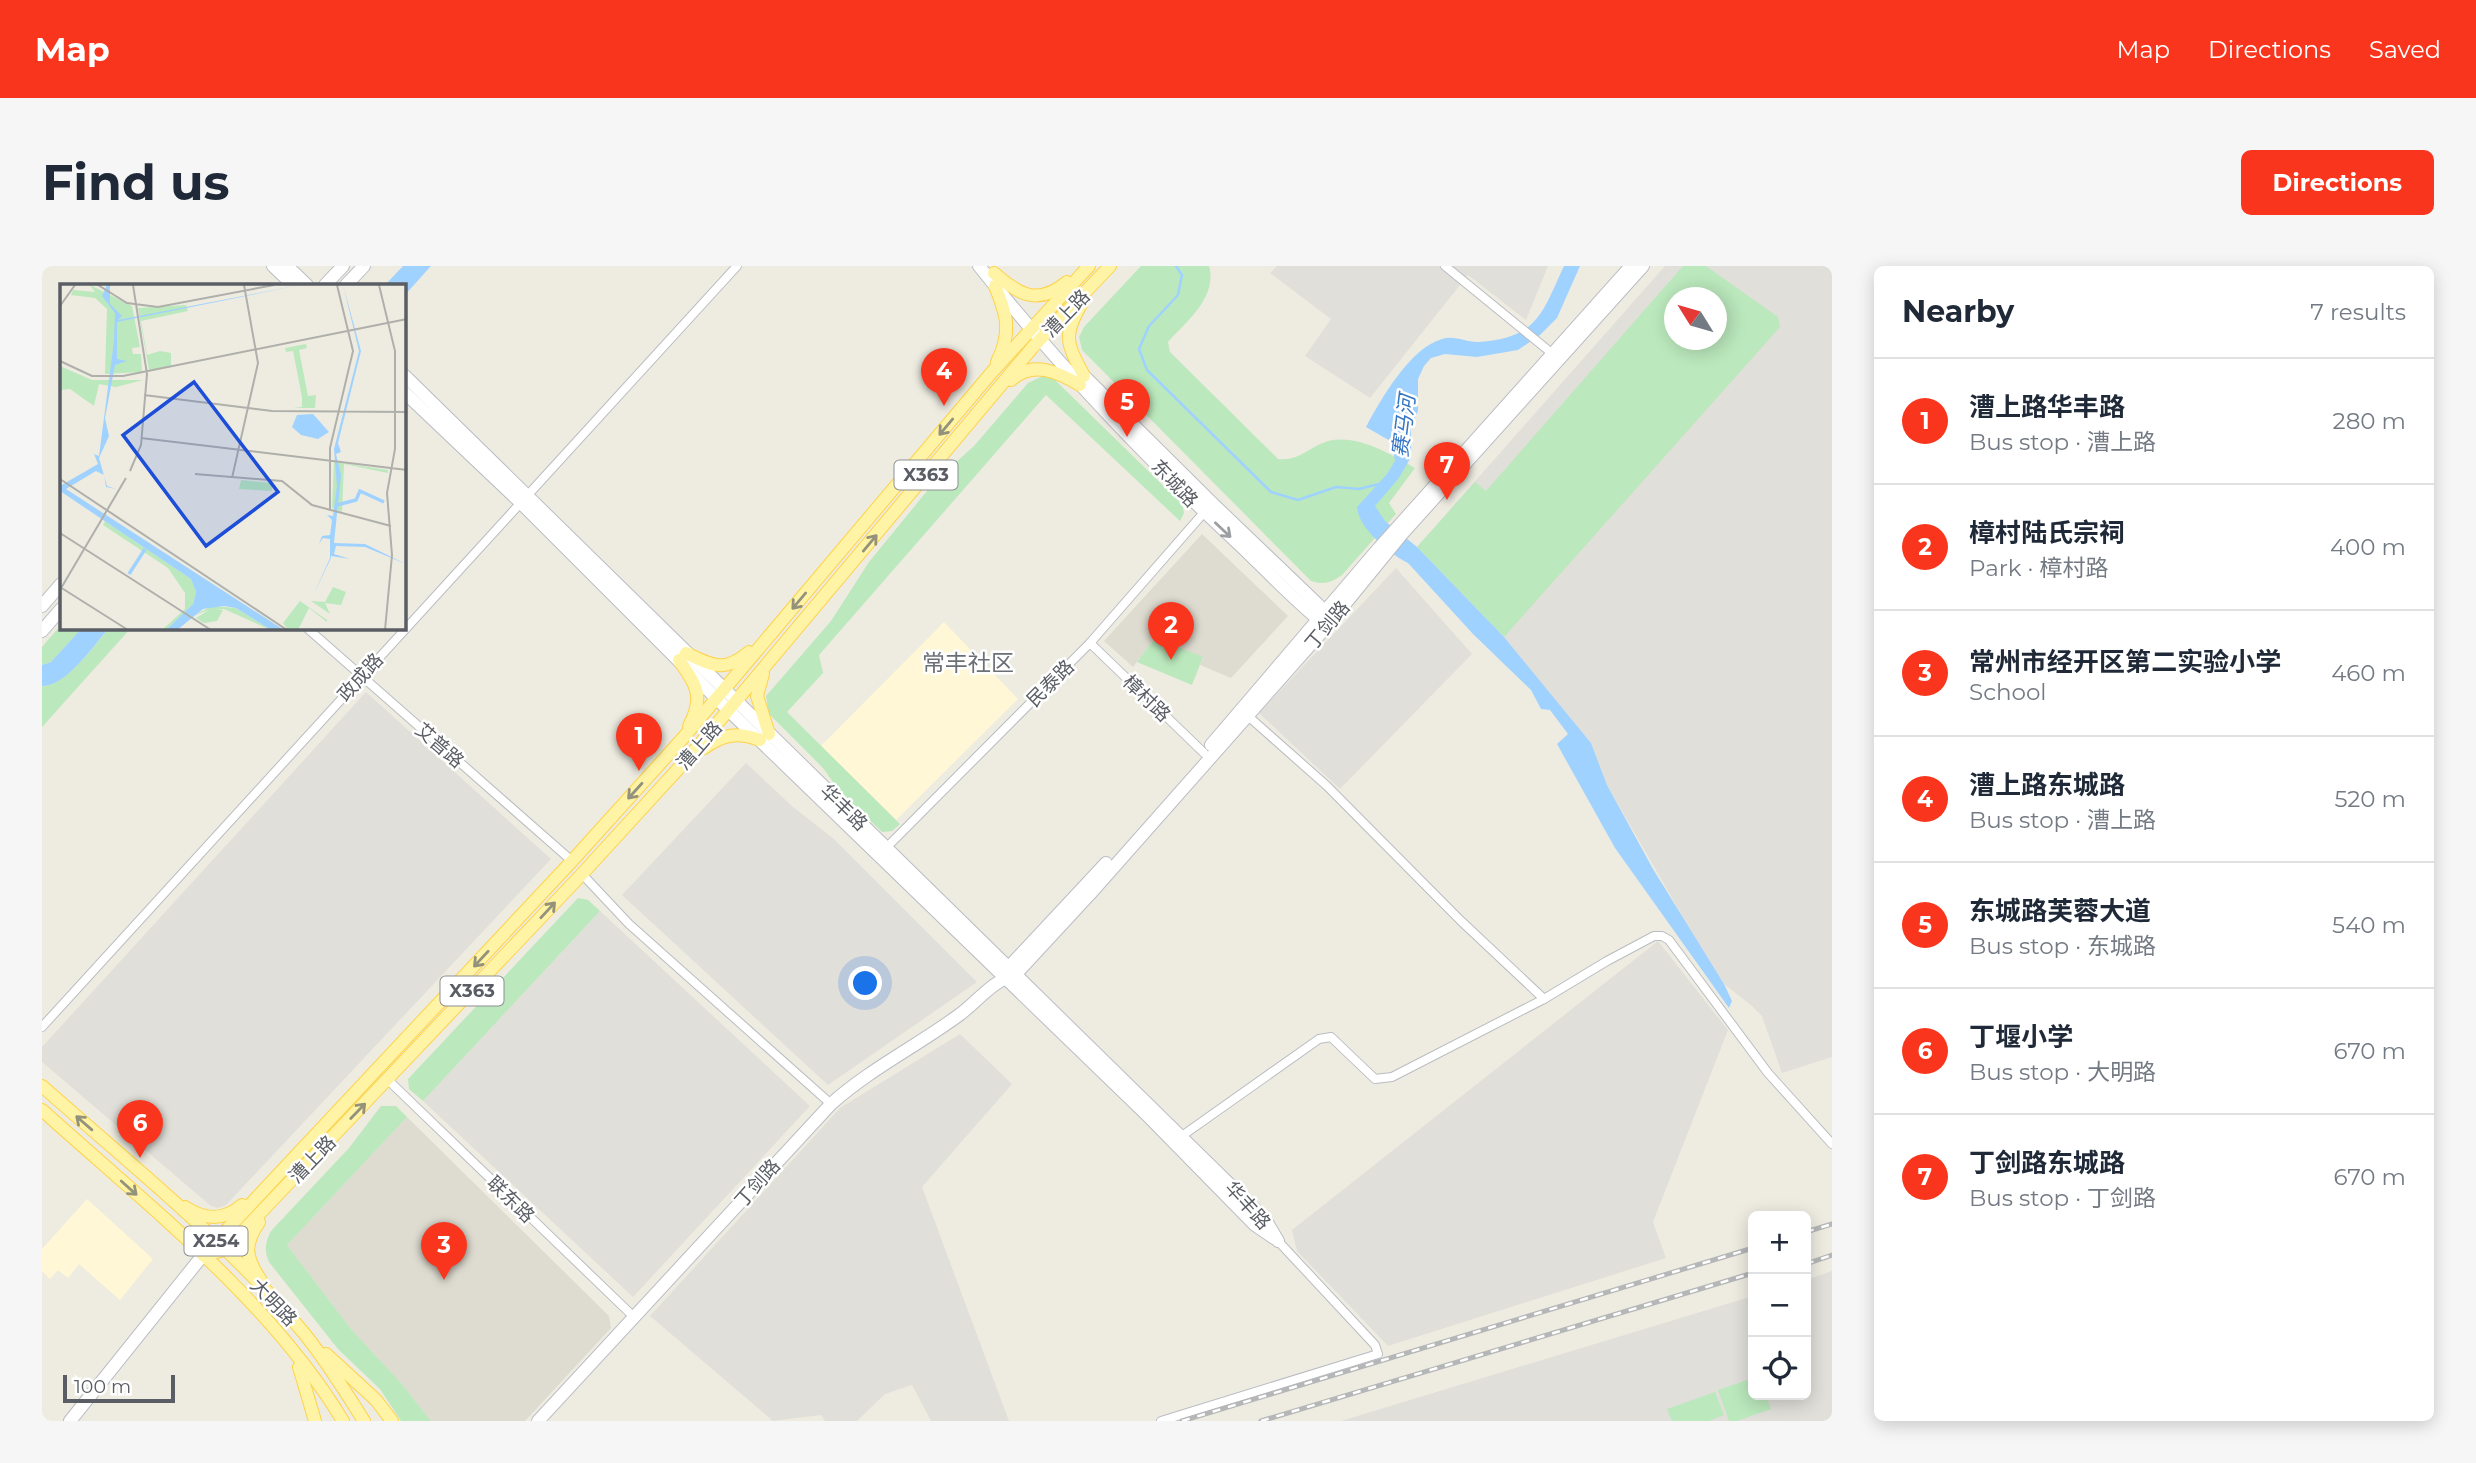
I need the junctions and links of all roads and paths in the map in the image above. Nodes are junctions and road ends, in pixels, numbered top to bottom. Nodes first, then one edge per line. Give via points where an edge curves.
1 (273, 266) edge
2 (287, 266) edge
3 (343, 266) edge
4 (364, 266) edge
5 (737, 266) edge
6 (979, 266) edge
7 (1088, 266) edge
8 (1110, 266) edge
9 (1445, 266) edge
10 (1631, 266) edge
11 (1643, 266) edge
12 (992, 275) edge
13 (292, 284) edge
14 (306, 284) edge
15 (326, 284) edge
16 (347, 284) edge
17 (1089, 289) junction
18 (1033, 327) junction
19 (1042, 338) junction
20 (1556, 357) junction
21 (992, 372) junction
22 (406, 378) edge
23 (1082, 380) junction
24 (406, 393) edge
25 (987, 402) junction
26 (524, 498) junction
27 (1208, 508) junction
28 (60, 585) edge
29 (42, 606) edge
30 (60, 610) edge
31 (1326, 619) junction
32 (406, 627) edge
33 (309, 630) edge
34 (403, 630) edge
35 (42, 631) edge
36 (774, 631) junction
37 (1090, 643) junction
38 (683, 656) junction
39 (767, 666) junction
40 (361, 676) junction
41 (722, 694) junction
42 (734, 706) junction
43 (1248, 716) junction
44 (764, 737) junction
45 (683, 738) junction
46 (1204, 753) junction
47 (689, 758) junction
48 (883, 851) junction
49 (572, 861) junction
50 (582, 874) junction
51 (1009, 973) junction
52 (1544, 999) junction
53 (42, 1027) edge
54 (388, 1080) junction
55 (42, 1086) edge
56 (831, 1104) junction
57 (42, 1110) edge
58 (1177, 1139) junction
59 (1832, 1144) edge
60 (287, 1166) junction
61 (162, 1192) junction
62 (273, 1200) junction
63 (1278, 1241) joint
64 (221, 1246) junction
65 (203, 1255) junction
66 (278, 1305) junction
67 (635, 1318) junction
68 (304, 1333) junction
69 (296, 1356) junction
70 (70, 1421) edge
71 (315, 1421) edge
72 (343, 1421) edge
73 (364, 1421) edge
74 (392, 1421) edge
75 (538, 1421) edge
76 (1161, 1421) edge

1 - 13 street
2 - 14 street
3 - 15 street
4 - 16 street
5 - 26 street, 政成路
6 - 12 street, 东城路
7 - 12 main road via 1056,291 1041,296 1013,290
7 - 18 main road, 漕上路 / X363
8 - 17 main road, 漕上路 / X363
9 - 20 street
10 - 20 street, 丁剑路
11 - 20 street, 丁剑路
12 - 18 street, 东城路
12 - 21 main road via 1008,322 1003,350
17 - 19 main road, 漕上路 / X363
17 - 23 main road via 1069,332 1069,347
18 - 19 street, 东城路
18 - 21 main road, 漕上路 / X363
19 - 23 street, 东城路
19 - 25 main road, 漕上路 / X363
20 - 31 street, 丁剑路
21 -> 36 main road, 漕上路 / X363
22 - 26 street, 华丰路
23 - 25 main road via 1040,369 1019,373
23 - 27 street, 东城路
24 - 26 street, 华丰路
39 -> 25 main road, 漕上路 / X363
26 - 32 street, 政成路
26 - 38 street, 华丰路
27 - 31 street, 东城路
27 - 37 street, 民泰路
28 - 29 street
30 - 35 street
31 - 43 street, 丁剑路
31 - 46 street, 丁剑路
33 - 40 street, 艾普路
34 - 40 street, 政成路
36 - 38 main road via 737,663 724,667
36 - 41 main road, 漕上路 / X363
37 - 46 street, 樟村路
37 - 48 street, 民泰路
38 - 41 street, 华丰路
38 - 45 main road via 697,686 694,718
39 - 42 main road, 漕上路 / X363
39 - 44 main road via 757,696
40 - 49 street, 艾普路
40 - 53 street, 政成路
41 - 42 street, 华丰路
41 - 45 main road, 漕上路 / X363
42 - 44 street, 华丰路
42 - 47 main road, 漕上路 / X363
43 - 51 street, 丁剑路 via 1090,894
43 - 52 street
44 - 47 main road via 733,734 716,739
44 - 48 street, 华丰路
45 -> 49 main road, 漕上路 / X363
46 - 51 street, 丁剑路
47 - 50 main road, 漕上路 / X363
48 - 51 street, 华丰路
49 -> 60 main road, 漕上路 / X363
54 -> 50 main road, 漕上路 / X363
50 - 56 street via 629,924
51 - 56 street, 丁剑路 via 960,1015 871,1072
51 - 58 street, 华丰路
52 - 58 street via 1392,1077 1375,1079 1331,1037 1319,1039
52 - 59 street via 1607,961 1662,936 1768,1073
62 -> 54 main road, 漕上路 / X363
54 - 67 street, 联东路
61 -> 55 main road, 大明路 / X254
56 - 67 street, 丁剑路
57 -> 65 main road, 大明路 / X254
58 - 63 street, 华丰路 via 1255,1224
60 - 61 main road via 231,1214 220,1218 193,1212
60 - 64 main road, 漕上路 / X363
61 - 64 main road, 大明路 / X254
62 - 64 main road, 漕上路 / X363
62 - 66 main road via 248,1247 249,1263
63 - 76 street via 1375,1345 1378,1354
64 - 65 main road
64 - 66 main road, 大明路 / X254
65 - 69 main road, 大明路 / X254
65 - 70 street
66 - 68 main road, 大明路 / X254
67 - 75 street, 丁剑路
68 - 73 main road, 大明路 / X254
68 - 74 main road via 376,1400
69 - 71 main road
69 - 72 main road, 大明路 / X254

